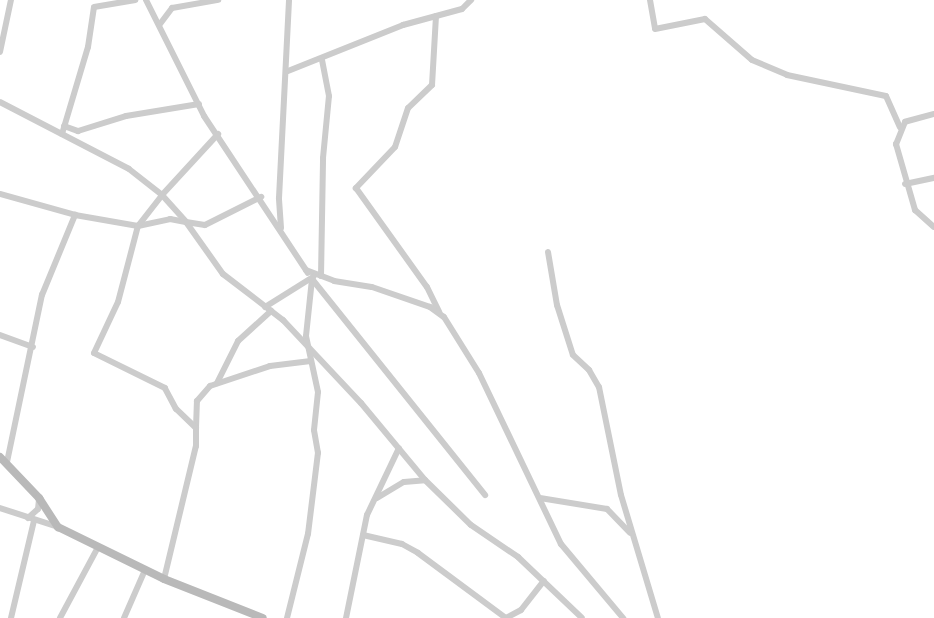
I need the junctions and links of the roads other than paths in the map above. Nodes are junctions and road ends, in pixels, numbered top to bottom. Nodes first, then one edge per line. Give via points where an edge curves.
1 (11, 0) edge
2 (135, 0) edge
3 (146, 0) edge
4 (218, 0) edge
5 (290, 0) edge
6 (471, 0) edge
7 (650, 0) edge
8 (436, 16) junction
9 (160, 24) junction
10 (0, 52) edge
11 (322, 60) junction
12 (288, 71) junction
13 (0, 102) edge
14 (199, 104) junction
15 (934, 114) edge
16 (900, 127) junction
17 (63, 130) junction
18 (218, 134) junction
19 (934, 178) edge
20 (905, 184) junction
21 (0, 194) edge
22 (162, 195) junction
23 (261, 196) junction
24 (75, 215) junction
25 (186, 222) junction
26 (138, 226) junction
27 (934, 228) edge
28 (282, 232) junction
29 (548, 252) dead end
30 (316, 276) junction
31 (268, 309) junction
32 (440, 313) junction
33 (0, 335) edge
34 (307, 344) junction
35 (33, 347) junction
36 (311, 362) junction
37 (217, 383) junction
38 (196, 428) junction
39 (399, 448) junction
40 (3, 460) edge
41 (424, 480) junction
42 (485, 495) dead end
43 (39, 498) junction
44 (540, 498) junction
45 (374, 500) junction
46 (0, 508) edge
47 (31, 520) junction
48 (58, 527) junction
49 (363, 535) junction
50 (632, 535) junction
51 (98, 547) junction
52 (145, 570) junction
53 (164, 579) junction
54 (544, 581) junction
55 (11, 618) edge
56 (60, 618) edge
57 (124, 618) edge
58 (263, 618) edge
59 (287, 618) edge
60 (346, 618) edge
61 (582, 618) edge
62 (622, 618) edge
63 (658, 618) edge

1 - 10 street
2 - 17 street via 94,7 88,47
3 - 9 street
4 - 9 street via 172,8
5 - 12 street
6 - 8 street via 462,9
7 - 16 street via 655,29 705,19 752,60 787,75 886,96
8 - 11 street via 403,25
8 - 32 street via 432,85 408,108 395,147 356,188 427,287
9 - 14 street
11 - 12 street
11 - 30 street via 329,96
12 - 28 street via 280,167
13 - 17 street
14 - 17 street via 126,116 83,130
14 - 18 street
15 - 16 street
16 - 20 street via 896,144
17 - 22 street
18 - 22 street
18 - 23 street
19 - 20 street
20 - 27 street via 920,218
21 - 24 street
22 - 25 street
22 - 26 street
23 - 25 street via 208,224
23 - 28 street
24 - 26 street
24 - 35 street via 42,295
25 - 26 street via 170,219
25 - 31 street via 223,274
26 - 38 street via 118,302 94,353 165,388 176,409
28 - 30 street via 306,270
29 - 50 street via 557,305 573,355 599,387
30 - 31 street
30 - 32 street via 372,287
30 - 34 street
30 - 42 street
31 - 34 street
31 - 37 street via 238,341
32 - 44 street via 479,373
33 - 35 street
34 - 36 street
34 - 39 street
35 - 40 street
36 - 37 street via 270,366
36 - 59 street via 318,392 314,430 318,453 308,534
37 - 38 street via 197,401
38 - 53 street via 196,446
39 - 41 street
39 - 45 street
40 - 43 street
41 - 45 street via 394,486
41 - 54 street via 471,525 518,557
43 - 47 street via 38,510
43 - 48 street
44 - 50 street via 607,509
44 - 62 street via 561,544
45 - 49 street
46 - 47 street
47 - 48 street
47 - 55 street
48 - 51 street
49 - 54 street via 402,544 418,553 506,618 521,610
49 - 60 street
50 - 63 street
51 - 52 street
51 - 56 street
52 - 53 street
52 - 57 street
53 - 58 street
54 - 61 street

